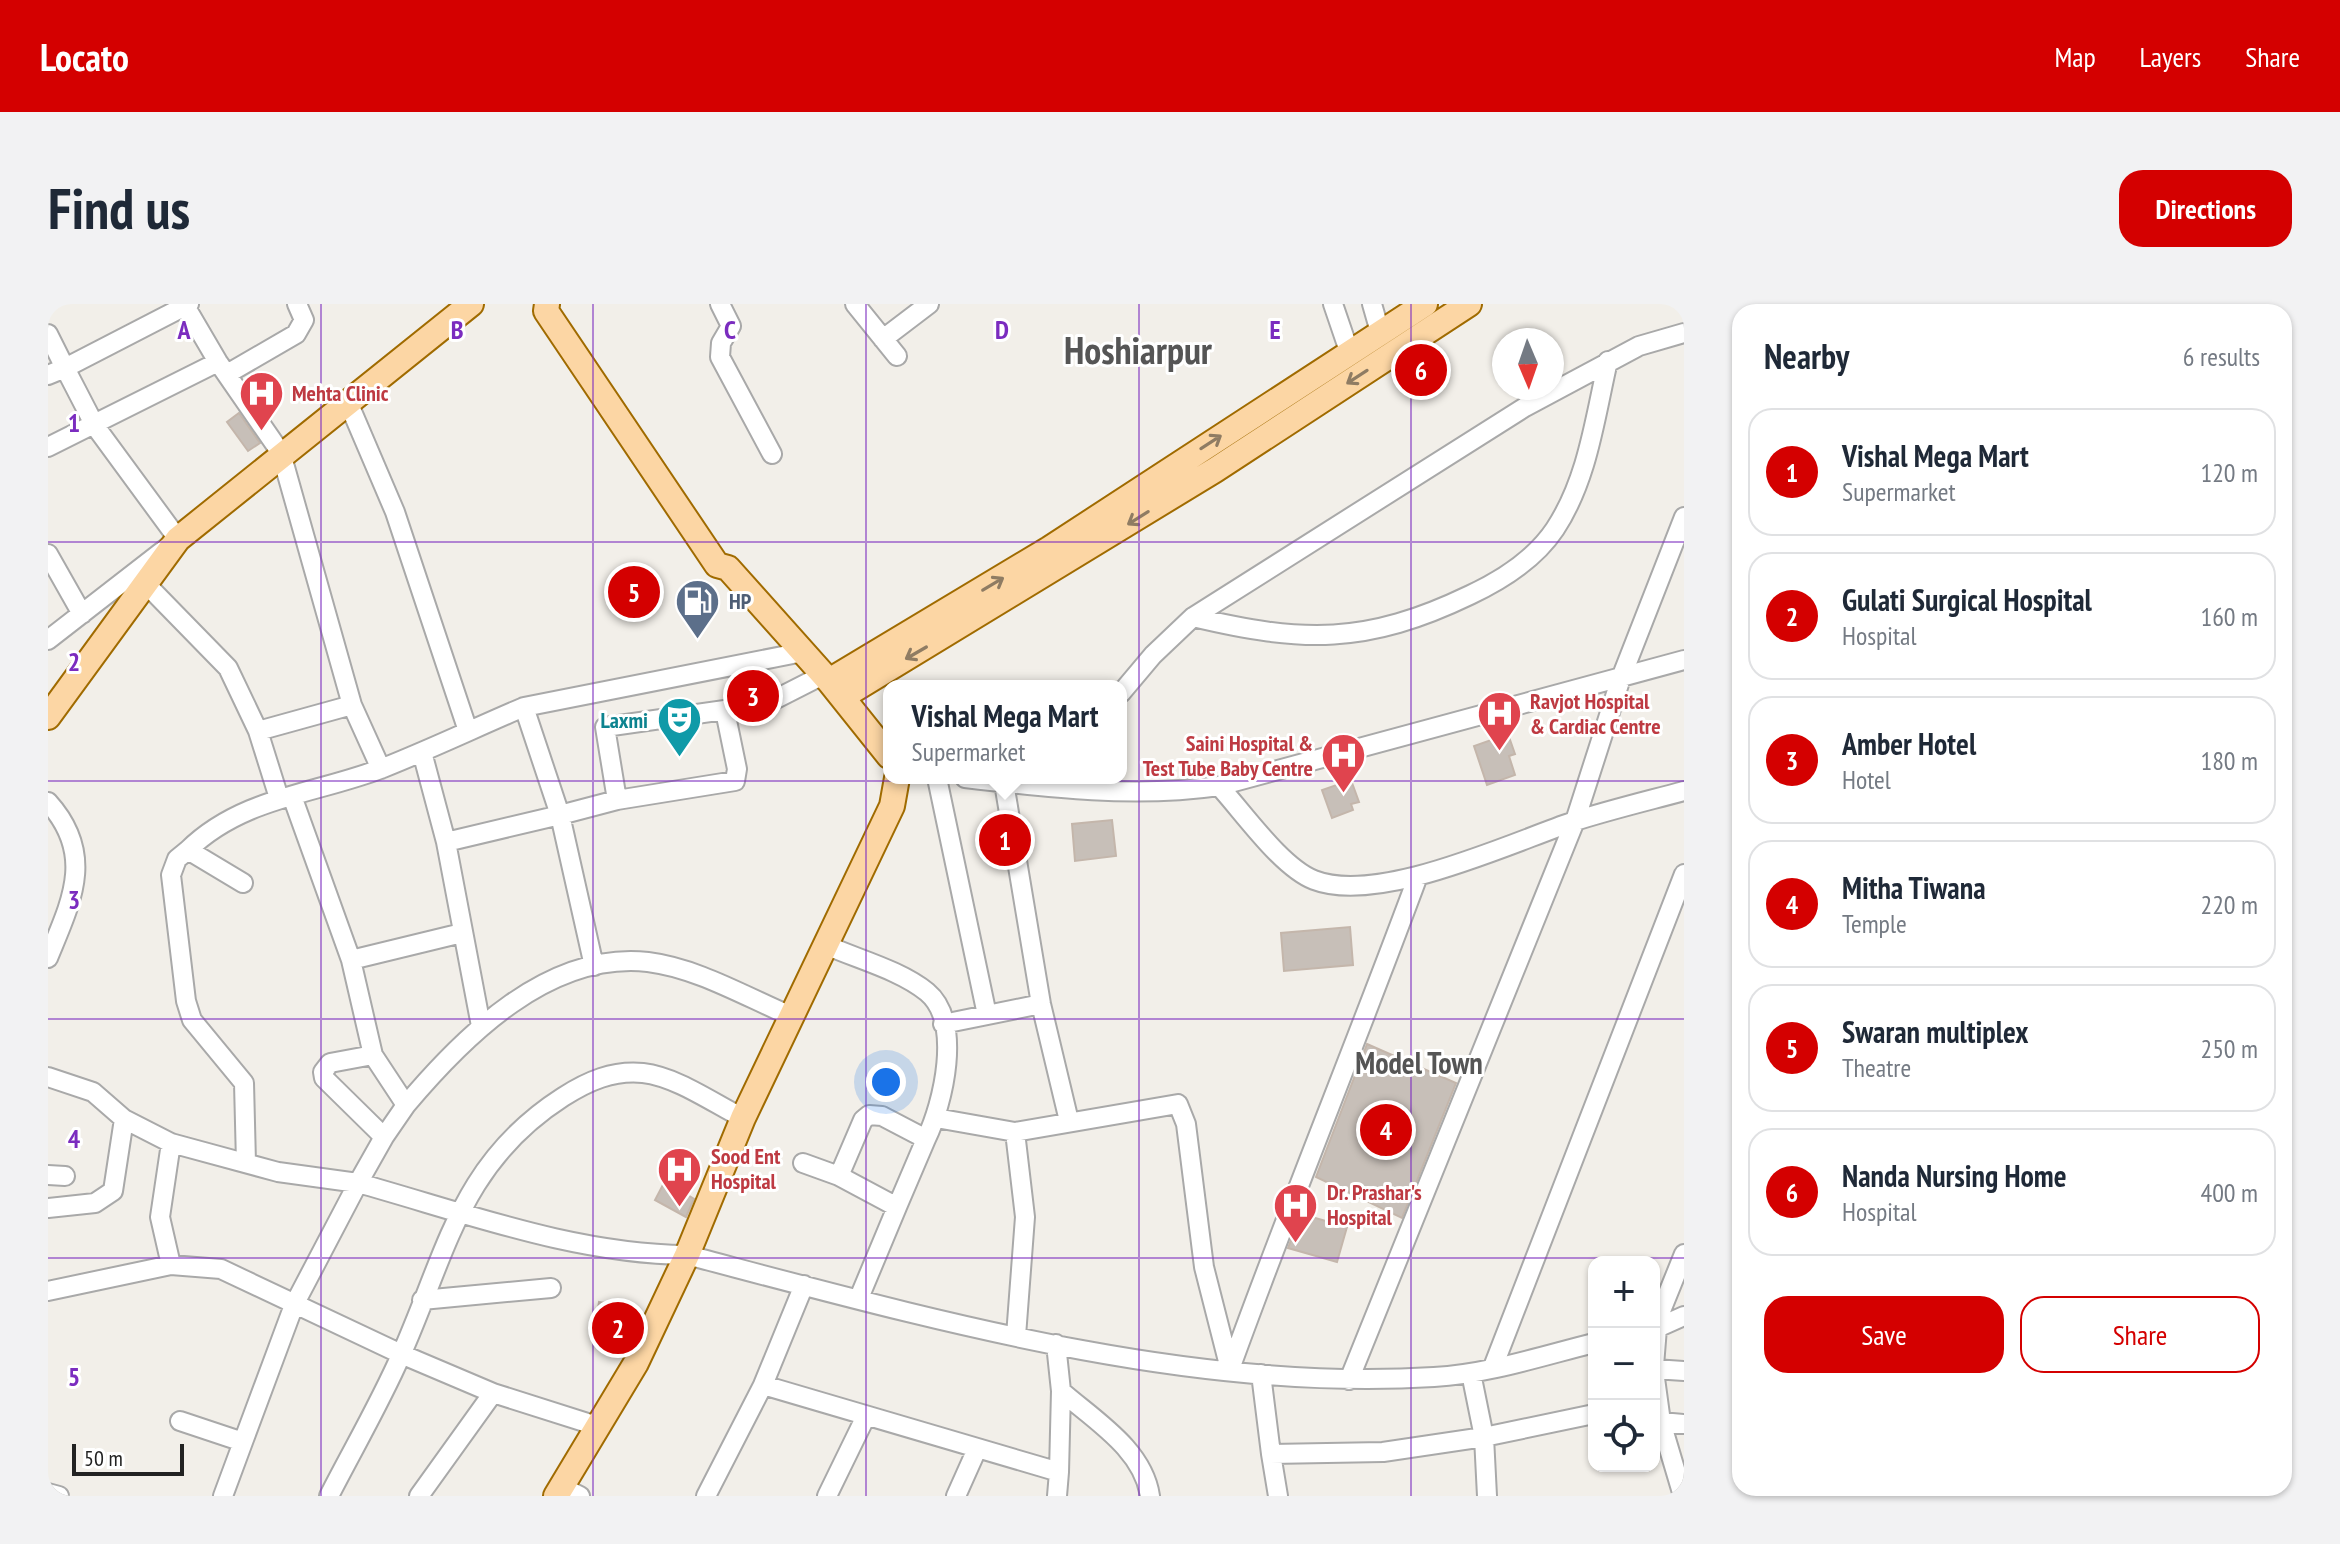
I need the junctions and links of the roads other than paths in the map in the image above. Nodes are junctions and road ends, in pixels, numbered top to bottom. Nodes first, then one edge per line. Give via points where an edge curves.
1 (297, 304) edge
2 (471, 304) edge
3 (547, 304) edge
4 (560, 304) edge
5 (720, 304) edge
6 (855, 304) edge
7 (929, 304) edge
8 (1333, 304) edge
9 (1372, 304) edge
10 (1469, 304) edge
11 (186, 305) edge
12 (1417, 306) edge
13 (1380, 332) junction
14 (1684, 333) edge
15 (48, 334) edge
16 (883, 339) junction
17 (1349, 351) junction
18 (897, 356) dead end
19 (1608, 361) junction
20 (223, 368) junction
21 (56, 371) edge
22 (348, 402) junction
23 (95, 426) junction
24 (48, 447) edge
25 (281, 453) junction
26 (772, 454) dead end
27 (1684, 517) edge
28 (178, 539) junction
29 (48, 554) edge
30 (728, 568) junction
31 (145, 583) junction
32 (82, 614) junction
33 (1193, 617) junction
34 (945, 624) junction
35 (48, 640) edge
36 (803, 652) junction
37 (1684, 660) edge
38 (1621, 678) junction
39 (831, 684) junction
40 (1127, 686) edge
41 (352, 705) junction
42 (524, 707) junction
43 (725, 711) junction
44 (48, 717) edge
45 (258, 731) junction
46 (468, 731) junction
47 (883, 749) edge
48 (422, 752) junction
49 (381, 769) junction
50 (896, 784) edge
51 (938, 784) edge
52 (1004, 784) edge
53 (1064, 784) edge
54 (1219, 786) junction
55 (1684, 791) edge
56 (286, 797) junction
57 (617, 800) junction
58 (48, 802) edge
59 (560, 815) junction
60 (1575, 821) junction
61 (446, 842) junction
62 (188, 850) junction
63 (1684, 874) edge
64 (1418, 876) junction
65 (243, 883) dead end
66 (462, 933) junction
67 (826, 945) junction
68 (48, 958) edge
69 (351, 960) junction
70 (594, 966) junction
71 (1041, 1004) junction
72 (987, 1015) junction
73 (791, 1016) junction
74 (943, 1024) junction
75 (481, 1026) junction
76 (373, 1055) junction
77 (48, 1077) edge
78 (406, 1105) junction
79 (743, 1118) junction
80 (936, 1118) junction
81 (124, 1119) junction
82 (1069, 1121) junction
83 (1015, 1132) junction
84 (384, 1137) junction
85 (926, 1139) junction
86 (171, 1143) junction
87 (246, 1163) junction
88 (803, 1163) dead end
89 (839, 1176) junction
90 (358, 1183) junction
91 (897, 1207) junction
92 (48, 1208) edge
93 (460, 1211) junction
94 (1684, 1254) edge
95 (687, 1255) junction
96 (171, 1265) junction
97 (804, 1285) junction
98 (551, 1288) dead end
99 (48, 1291) edge
100 (859, 1298) junction
101 (422, 1300) junction
102 (294, 1305) junction
103 (1660, 1315) edge
104 (1681, 1320) edge
105 (1660, 1326) edge
106 (1016, 1336) junction
107 (1056, 1344) junction
108 (1588, 1344) edge
109 (401, 1354) junction
110 (1493, 1367) junction
111 (1230, 1369) junction
112 (1660, 1369) edge
113 (1684, 1371) edge
114 (1471, 1373) junction
115 (1261, 1374) junction
116 (1349, 1380) junction
117 (763, 1385) junction
118 (1061, 1391) junction
119 (493, 1393) junction
120 (1588, 1415) edge
121 (866, 1416) junction
122 (1660, 1418) edge
123 (180, 1421) dead end
124 (1661, 1422) junction
125 (1684, 1424) edge
126 (597, 1426) junction
127 (1484, 1437) junction
128 (243, 1442) junction
129 (977, 1449) junction
130 (1271, 1454) junction
131 (1059, 1472) junction
132 (48, 1493) edge
133 (566, 1493) edge
134 (59, 1496) edge
135 (223, 1496) edge
136 (329, 1496) edge
137 (419, 1496) edge
138 (706, 1496) edge
139 (827, 1496) edge
140 (956, 1496) edge
141 (1058, 1496) edge
142 (1150, 1496) edge
143 (1278, 1496) edge
144 (1487, 1496) edge
145 (1683, 1496) edge

1 - 20 street via 304,320 296,334
2 - 22 main road
3 - 30 main road via 546,311 717,565
4 - 30 main road via 704,517 729,558
5 - 26 street via 731,326 720,357
6 - 16 street
7 - 16 street
8 - 17 street
9 - 13 street
10 -> 34 main road via 1215,470
11 - 20 street
11 - 21 street
12 - 13 main road
13 - 17 main road
14 - 19 street
15 - 21 street
16 - 18 street
34 -> 17 main road
19 - 33 street via 1474,438
19 - 33 street via 1581,475 1568,505 1555,530 1515,570 1412,622 1345,635 1255,632
20 - 23 street
20 - 25 street
21 - 23 street
22 - 25 main road
22 - 46 street via 395,512
23 - 24 street
23 - 28 street
25 - 28 main road
25 - 41 street
27 - 38 street
28 - 31 main road
28 - 32 street
29 - 32 street
30 - 36 main road
31 - 44 main road
31 - 45 street via 220,657
32 - 35 street
33 - 40 street
34 - 39 main road
36 - 39 main road
36 - 42 street
37 - 38 street
38 - 54 street
38 - 60 street
39 - 43 street
39 - 47 main road
41 - 45 street
41 - 49 street
42 - 46 street
42 - 59 street
43 - 57 street via 735,781
43 - 57 street via 605,727
45 - 56 street
46 - 48 street
48 - 49 street
48 - 61 street
49 - 56 street
50 - 67 main road via 892,806
51 - 72 street
52 - 71 street
53 - 54 street via 1154,792
54 - 64 street via 1294,869 1314,880 1341,886
55 - 60 street
56 - 62 street via 211,828
56 - 69 street
57 - 59 street
58 - 68 street via 64,822 76,863 71,907
59 - 61 street
59 - 70 street
60 - 64 street
60 - 116 street
61 - 66 street
62 - 65 street
62 - 87 street via 177,859 171,875 186,1001 192,1020 244,1083
63 - 110 street
64 - 111 street
66 - 69 street
66 - 75 street
67 - 73 main road
67 - 74 street via 928,993
69 - 76 street
70 - 73 street via 669,966
70 - 75 street via 522,997
71 - 72 street
71 - 82 street
72 - 74 street
73 - 79 main road
74 - 80 street via 946,1083
75 - 78 street
76 - 78 street
76 - 84 street via 330,1063 323,1072
77 - 81 street via 93,1092
78 - 84 street
79 - 93 street via 643,1073 600,1076 543,1110 501,1148
79 - 95 main road
80 - 83 street
80 - 85 street
81 - 86 street
81 - 92 street via 113,1191 95,1203
82 - 83 street
82 - 111 street via 1178,1104 1183,1111 1204,1267
83 - 106 street via 1025,1217
84 - 90 street
85 - 89 street via 882,1116 869,1115
85 - 91 street
86 - 87 street
86 - 96 street via 160,1217
87 - 90 street
88 - 89 street
89 - 91 street
90 - 93 street
90 - 102 street
91 - 100 street
93 - 95 street via 569,1243
93 - 101 street
94 - 103 street
95 - 97 street
95 - 126 main road via 636,1363
96 - 99 street
96 - 102 street via 221,1269
97 - 100 street
97 - 117 street
98 - 101 street
100 - 106 street
101 - 109 street
102 - 109 street
102 - 128 street
104 - 105 street
106 - 107 street
107 - 111 street
107 - 118 street
108 - 110 street
109 - 119 street
109 - 136 street
110 - 114 street
111 - 115 street
112 - 113 street
114 - 116 street
114 - 127 street
115 - 116 street
115 - 130 street
117 - 121 street
117 - 138 street
118 - 131 street
118 - 142 street via 1126,1448 1143,1473
119 - 126 street
119 - 137 street
120 - 127 street
121 - 129 street
121 - 139 street
122 - 124 street
123 - 128 street
124 - 125 street
124 - 145 street
126 - 133 main road
127 - 130 street via 1383,1452
127 - 144 street
128 - 135 street
129 - 131 street
129 - 140 street
130 - 143 street
131 - 141 street
132 - 134 street

